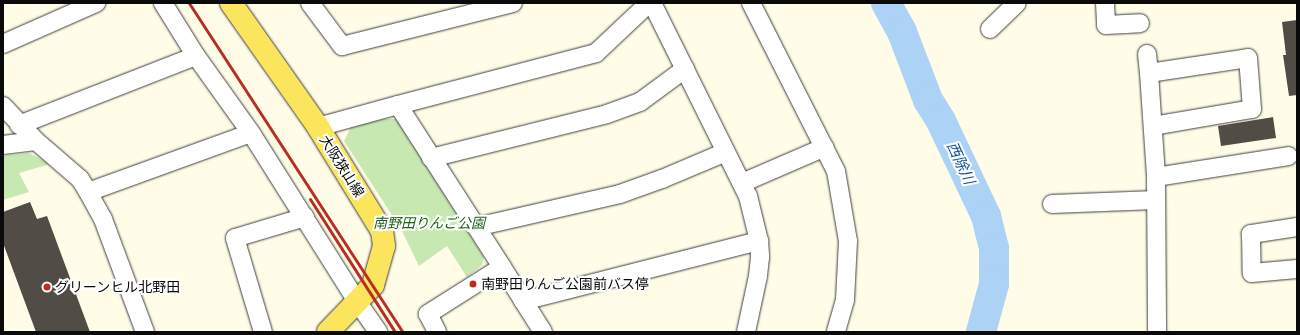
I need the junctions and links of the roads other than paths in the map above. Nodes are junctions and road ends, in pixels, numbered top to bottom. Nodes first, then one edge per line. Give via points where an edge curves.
1 (96, 3) edge
2 (163, 3) edge
3 (231, 3) edge
4 (310, 3) edge
5 (513, 3) edge
6 (649, 3) edge
7 (652, 3) edge
8 (751, 3) edge
9 (1105, 3) edge
10 (1008, 6) edge
11 (1140, 23) dead end
12 (990, 29) dead end
13 (3, 44) edge
14 (1147, 54) dead end
15 (196, 56) junction
16 (685, 69) junction
17 (1149, 73) junction
18 (398, 105) junction
19 (3, 106) edge
20 (20, 125) junction
21 (1153, 126) junction
22 (318, 127) junction
23 (251, 133) junction
24 (36, 141) junction
25 (3, 145) edge
26 (824, 147) junction
27 (726, 152) junction
28 (1288, 156) dead end
29 (431, 158) junction
30 (1156, 177) junction
31 (742, 183) junction
32 (88, 192) junction
33 (1156, 200) junction
34 (1052, 204) dead end
35 (305, 217) junction
36 (476, 227) junction
37 (1297, 227) edge
38 (759, 241) junction
39 (502, 267) junction
40 (1297, 269) edge
41 (523, 301) junction
42 (358, 303) junction
43 (145, 332) edge
44 (263, 332) edge
45 (328, 332) edge
46 (378, 332) edge
47 (436, 332) edge
48 (543, 332) edge
49 (745, 332) edge
50 (836, 332) edge
51 (1157, 332) edge

1 - 13 street
2 - 15 street
3 - 22 main road, 大阪狭山線
4 - 5 street via 342,46
6 - 18 street via 596,52
7 - 16 street
8 - 26 street
9 - 11 street via 1106,25
10 - 12 street
14 - 17 street
15 - 20 street
15 - 23 street
16 - 27 street
16 - 29 street via 640,102 607,114
17 - 21 street
17 - 21 street via 1248,58 1252,109
18 - 22 street
18 - 29 street
19 - 20 street
20 - 24 street
21 - 30 street
22 - 42 main road, 大阪狭山線 via 382,231 384,246 373,285
23 - 32 street
23 - 35 street
24 - 25 street
24 - 32 street via 80,179
26 - 31 street
26 - 50 street via 836,171 848,241 845,300
27 - 31 street
27 - 36 street via 620,194
28 - 30 street
29 - 36 street
30 - 33 street
31 - 38 street via 748,196
32 - 43 street via 103,219
33 - 34 street
33 - 51 street
35 - 42 street
35 - 44 street via 235,238
36 - 39 street
37 - 40 street via 1251,234 1252,273
38 - 41 street
38 - 49 street via 758,276
39 - 41 street
39 - 47 street via 428,314
41 - 48 street
42 - 45 main road, 大阪狭山線
42 - 46 street

